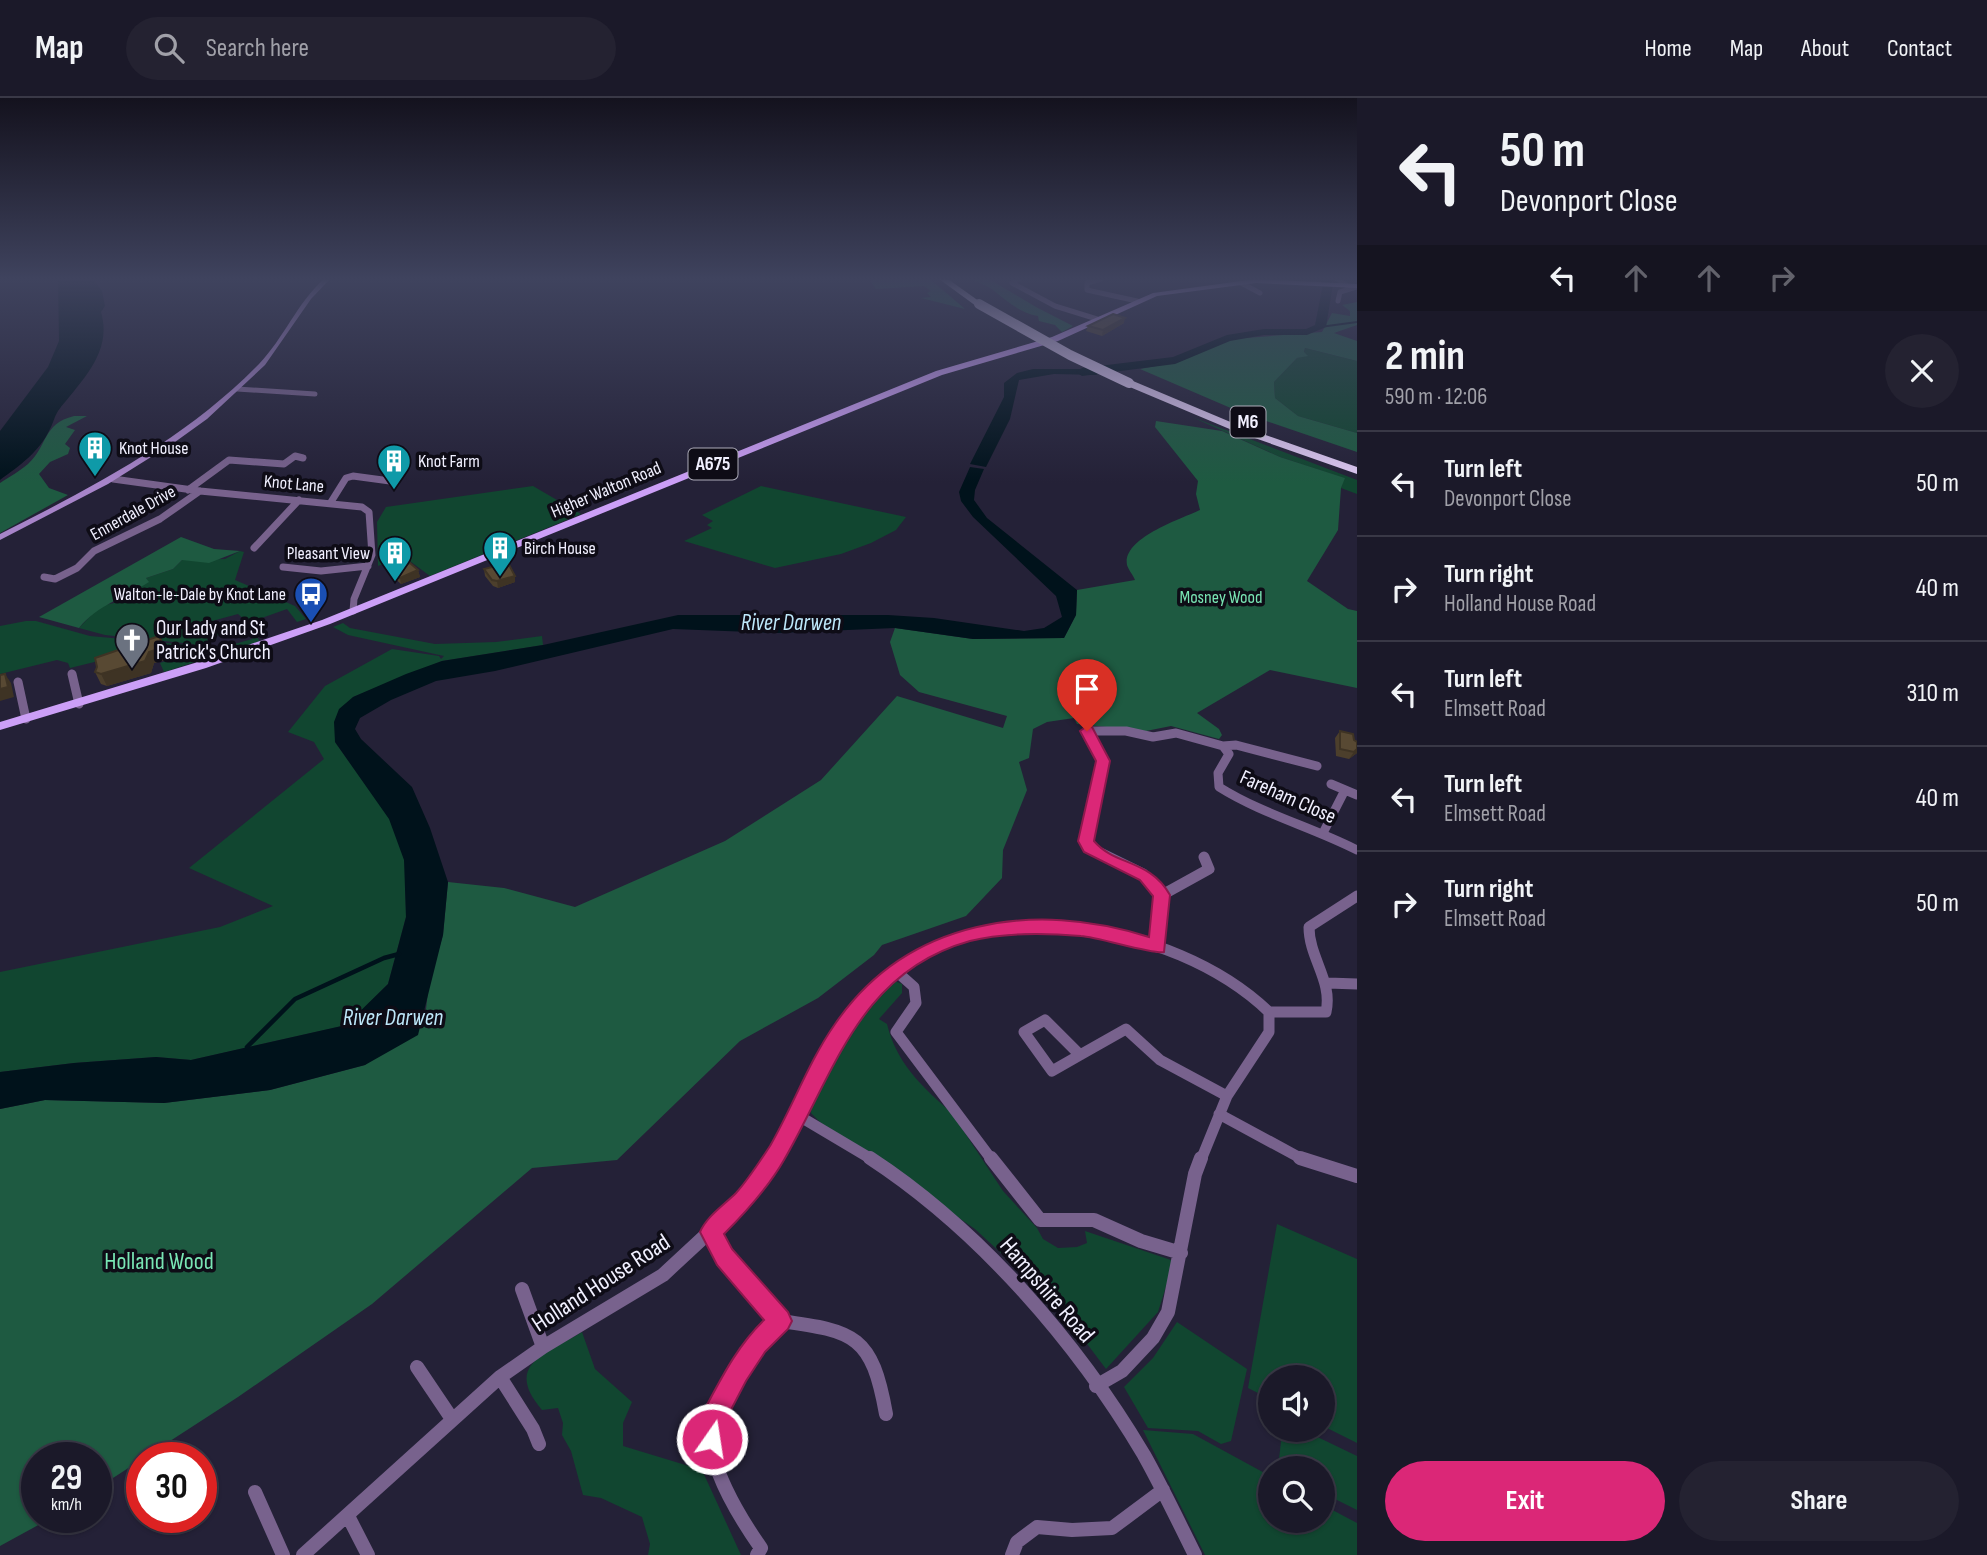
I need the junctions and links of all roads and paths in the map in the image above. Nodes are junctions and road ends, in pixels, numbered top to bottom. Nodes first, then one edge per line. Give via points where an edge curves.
1 (276, 347) edge
2 (1028, 347) edge
3 (1056, 347) edge
4 (1076, 347) edge
5 (237, 389) junction
6 (305, 401) dead end
7 (303, 458) dead end
8 (1357, 460) edge
9 (1357, 473) edge
10 (113, 479) junction
11 (390, 481) dead end
12 (188, 490) junction
13 (200, 491) junction
14 (299, 500) junction
15 (331, 502) junction
16 (0, 537) edge
17 (254, 548) dead end
18 (301, 561) dead end
19 (368, 566) junction
20 (283, 567) dead end
21 (296, 569) junction
22 (44, 577) dead end
23 (353, 611) junction
24 (72, 674) dead end
25 (18, 682) dead end
26 (79, 704) junction
27 (26, 719) junction
28 (0, 726) edge
29 (1223, 746) junction
30 (1317, 766) dead end
31 (1331, 784) dead end
32 (1345, 790) junction
33 (1357, 794) edge
34 (1323, 833) junction
35 (1357, 850) edge
36 (1204, 856) dead end
37 (1162, 895) junction
38 (1357, 896) edge
39 (1157, 947) junction
40 (896, 971) junction
41 (1328, 983) junction
42 (1357, 984) edge
43 (1269, 1012) junction
44 (1080, 1056) junction
45 (1227, 1096) junction
46 (1219, 1114) junction
47 (799, 1116) junction
48 (1357, 1176) edge
49 (711, 1232) junction
50 (1181, 1253) junction
51 (522, 1289) dead end
52 (780, 1321) junction
53 (543, 1347) junction
54 (417, 1367) dead end
55 (500, 1377) junction
56 (1096, 1386) junction
57 (886, 1415) dead end
58 (452, 1419) junction
59 (539, 1444) dead end
60 (1163, 1490) junction
61 (255, 1492) dead end
62 (348, 1516) junction
63 (283, 1555) edge
64 (303, 1555) edge
65 (369, 1555) edge
66 (757, 1555) edge
67 (1012, 1555) edge
68 (1195, 1555) edge

1 - 5 main road
2 - 23 main road, Higher Walton Road / A675 via 939,373
3 - 9 highway, bridge via 1207,421
4 - 8 highway, M6 via 1246,421
5 - 6 street via 317,392
5 - 10 main road via 164,449
7 - 12 street via 295,456 284,464 229,460
10 - 12 street, Knot Lane
10 - 16 main road
11 - 15 street via 346,478
12 - 13 street, Knot Lane
13 - 14 street, Knot Lane
13 - 22 street, Ennerdale Drive via 160,519 94,551 78,568 55,579
14 - 15 street, Knot Lane
14 - 17 street
15 - 19 street, Knot Lane via 358,505 369,512 372,555
18 - 21 street
19 - 21 street
19 - 23 street, Knot Lane
20 - 21 street
23 - 26 main road, Higher Walton Road / A675
24 - 26 street
25 - 27 street
26 - 27 main road, Higher Walton Road / A675
27 - 28 main road, Higher Walton Road / A675
29 - 30 street via 1237,745
29 - 34 street, Fareham Close via 1229,754 1218,773 1219,787 1243,802
29 - 37 street, Fareham Close via 1176,733 1153,737 1126,731 1087,731 1103,761 1086,841 1103,856 1146,876
31 - 32 street
32 - 33 street
32 - 34 street
34 - 35 street, Fareham Close
36 - 37 street via 1209,869
37 - 39 street
38 - 41 street via 1308,927 1307,938
39 - 40 street, Holland House Road via 1082,929 1001,928 933,948
39 - 43 street, Holland House Road via 1226,978
40 - 47 street, Holland House Road via 872,991 841,1031
40 - 50 street via 914,987 916,1003 896,1032 1040,1220 1094,1220
41 - 42 street
41 - 43 street via 1326,1012
43 - 45 street via 1269,1032
44 - 44 street via 1052,1071 1024,1032 1045,1020
44 - 45 street via 1126,1029 1160,1060
45 - 46 street
46 - 48 street via 1298,1159
46 - 50 street via 1195,1174
47 - 49 street, Holland House Road via 746,1198
47 - 56 street, Hampshire Road via 886,1171 967,1234 1033,1306
49 - 52 street via 724,1257
49 - 53 street, Holland House Road via 663,1275
50 - 56 street via 1171,1304 1161,1326 1122,1371
51 - 53 street
52 - 57 street via 833,1327 855,1339 874,1363
52 - 66 street via 737,1373 710,1423 713,1456 761,1548
53 - 55 street, Holland House Road
54 - 58 street
55 - 58 street, Holland House Road
55 - 59 street
56 - 60 street, Hampshire Road
58 - 62 street, Holland House Road
60 - 67 street via 1112,1528 1037,1527 1017,1542
60 - 68 street, Hampshire Road
61 - 63 street
62 - 64 street, Holland House Road
62 - 65 street

